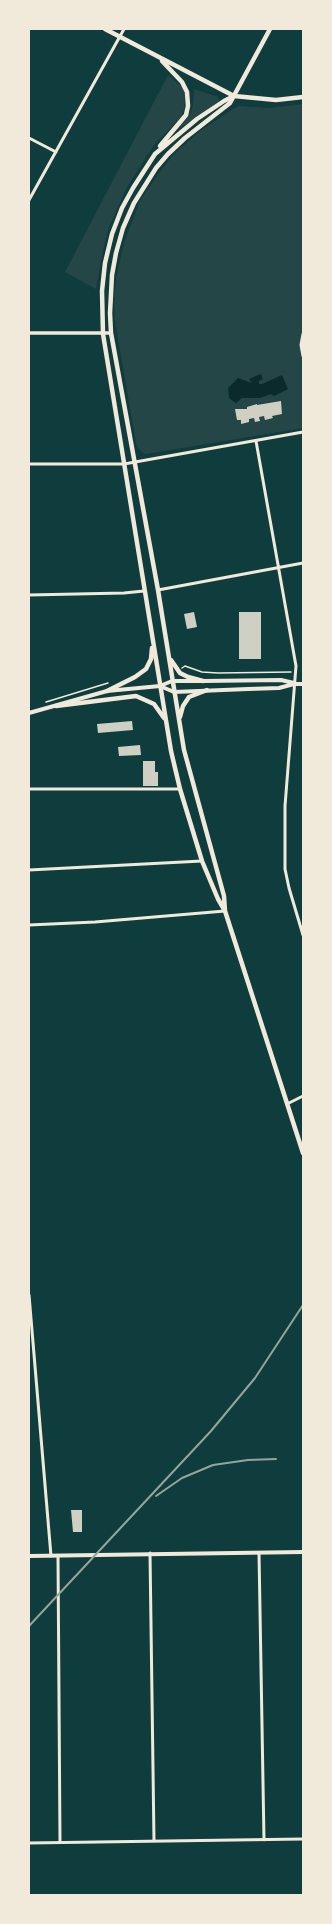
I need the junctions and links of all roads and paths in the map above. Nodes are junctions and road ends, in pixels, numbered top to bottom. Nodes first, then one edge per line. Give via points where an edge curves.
1 (105, 29) edge
2 (124, 29) edge
3 (270, 29) edge
4 (120, 37) junction
5 (158, 56) junction
6 (234, 96) junction
7 (303, 97) edge
8 (29, 138) edge
9 (56, 152) junction
10 (155, 154) junction
11 (29, 200) edge
12 (29, 333) edge
13 (111, 333) junction
14 (103, 334) junction
15 (303, 334) edge
16 (303, 356) edge
17 (303, 432) edge
18 (256, 441) junction
19 (136, 463) junction
20 (29, 464) edge
21 (124, 464) junction
22 (303, 563) edge
23 (278, 568) junction
24 (158, 590) junction
25 (144, 591) junction
26 (29, 594) edge
27 (153, 643) junction
28 (168, 654) junction
29 (203, 681) junction
30 (172, 682) junction
31 (294, 684) junction
32 (303, 684) edge
33 (160, 686) junction
34 (207, 690) junction
35 (107, 691) junction
36 (174, 692) junction
37 (56, 706) junction
38 (29, 713) edge
39 (166, 722) junction
40 (180, 723) junction
41 (29, 789) edge
42 (180, 789) junction
43 (202, 861) junction
44 (29, 870) edge
45 (226, 911) junction
46 (29, 925) edge
47 (303, 934) edge
48 (303, 1096) edge
49 (287, 1104) junction
50 (303, 1153) edge
51 (29, 1295) edge
52 (30, 1329) edge
53 (259, 1552) junction
54 (303, 1552) edge
55 (150, 1554) junction
56 (29, 1556) edge
57 (51, 1556) junction
58 (58, 1556) junction
59 (303, 1839) edge
60 (264, 1840) junction
61 (154, 1841) junction
62 (60, 1842) junction
63 (29, 1843) edge

1 - 4 main road
2 - 4 street
3 - 6 main road
4 - 5 main road
4 - 9 street
5 - 6 main road
5 - 10 main road via 182,82 187,92 188,106 186,115
6 - 7 main road via 276,100
6 - 10 main road via 197,119
6 - 13 main road via 223,110 168,154 134,203 123,228 112,274
8 - 9 street
9 - 11 street
10 - 14 main road via 122,208 112,234 102,291
12 - 14 street
13 - 14 street
13 - 19 main road
14 - 21 main road
15 - 16 street
17 - 18 street
18 - 19 street
18 - 23 street
19 - 21 street
19 - 24 main road
20 - 21 street
21 - 25 main road
22 - 23 street
23 - 24 street
23 - 31 street via 296,666
24 - 28 main road
25 - 26 street
25 - 27 main road
27 - 33 main road
27 - 35 main road via 151,659 146,669 136,677
28 - 29 main road via 180,673
28 - 30 main road
29 - 30 main road
29 - 31 main road via 281,680
30 - 33 main road
30 - 36 main road
31 - 32 main road
31 - 34 main road via 279,688
31 - 47 street via 285,806 285,869
33 - 35 main road
33 - 36 main road
33 - 39 main road
34 - 36 main road
34 - 40 main road via 192,695 186,701
35 - 37 main road
36 - 40 main road
37 - 38 main road
37 - 39 main road via 136,696 154,704
39 - 42 main road
40 - 45 main road via 184,750
41 - 42 street
42 - 43 main road
43 - 44 street
43 - 45 main road via 218,899
45 - 46 street
45 - 49 main road
48 - 49 street
49 - 50 main road
51 - 52 street
52 - 57 street
53 - 54 main road
53 - 55 main road
53 - 60 street
55 - 58 main road
55 - 61 street
56 - 57 main road
57 - 58 main road
58 - 62 street
59 - 60 street
60 - 61 street
61 - 62 street
62 - 63 street

